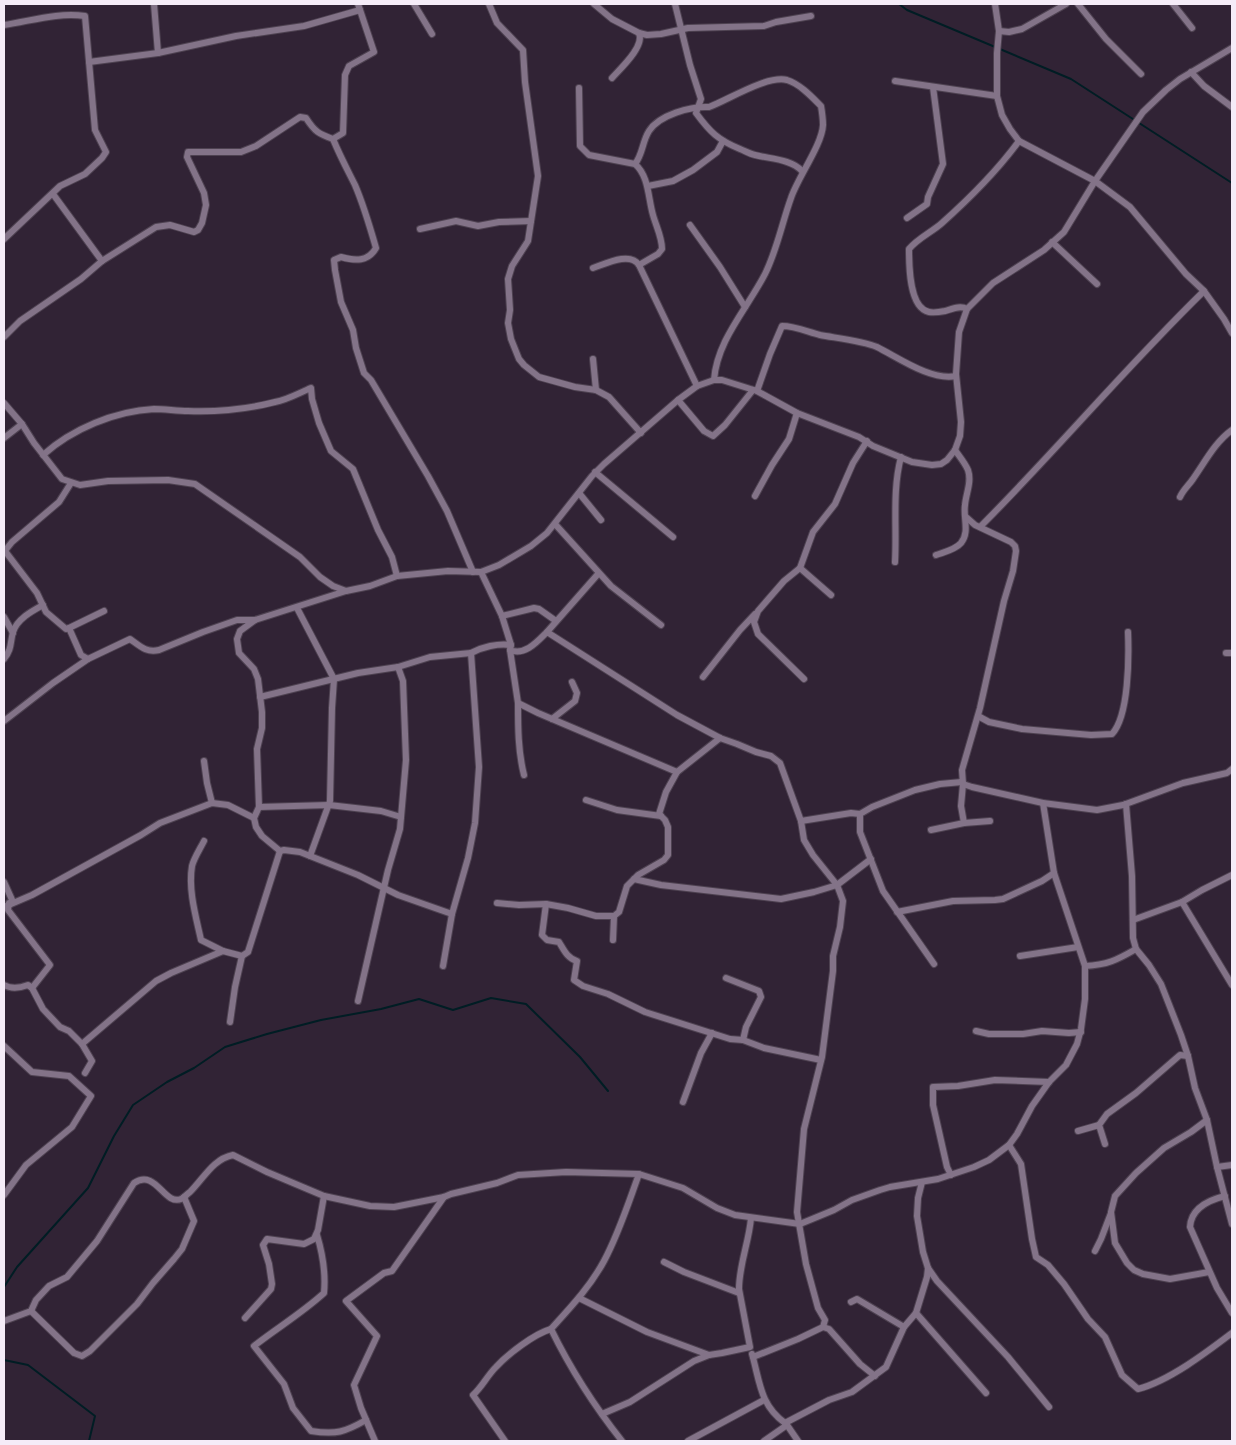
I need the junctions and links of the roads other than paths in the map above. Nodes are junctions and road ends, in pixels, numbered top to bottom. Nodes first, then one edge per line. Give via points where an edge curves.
1 (154, 4) edge
2 (414, 4) edge
3 (489, 4) edge
4 (594, 4) edge
5 (675, 4) edge
6 (995, 4) edge
7 (1066, 4) edge
8 (1078, 4) edge
9 (1174, 4) edge
10 (359, 7) edge
11 (811, 16) dead end
12 (4, 26) edge
13 (1192, 28) dead end
14 (682, 29) junction
15 (999, 31) junction
16 (639, 33) junction
17 (432, 34) dead end
18 (1232, 48) edge
19 (158, 53) junction
20 (89, 62) junction
21 (1191, 72) junction
22 (1141, 74) dead end
23 (612, 78) dead end
24 (895, 81) dead end
25 (933, 87) junction
26 (579, 88) dead end
27 (997, 96) junction
28 (698, 106) junction
29 (1232, 107) edge
30 (333, 139) junction
31 (723, 141) junction
32 (1019, 142) junction
33 (635, 164) junction
34 (802, 171) junction
35 (1095, 181) junction
36 (648, 186) junction
37 (53, 194) junction
38 (907, 218) dead end
39 (531, 221) junction
40 (690, 225) dead end
41 (420, 229) dead end
42 (4, 239) edge
43 (1052, 242) junction
44 (102, 261) junction
45 (639, 265) junction
46 (593, 268) dead end
47 (1097, 284) dead end
48 (1204, 291) junction
49 (745, 307) junction
50 (967, 310) junction
51 (1232, 333) edge
52 (4, 337) edge
53 (594, 360) dead end
54 (956, 376) junction
55 (714, 380) junction
56 (697, 386) junction
57 (596, 390) junction
58 (755, 391) junction
59 (678, 400) junction
60 (4, 403) edge
61 (796, 413) junction
62 (22, 424) junction
63 (1232, 430) edge
64 (641, 433) junction
65 (4, 438) edge
66 (867, 441) junction
67 (955, 450) junction
68 (43, 455) junction
69 (901, 457) junction
70 (596, 472) junction
71 (71, 483) junction
72 (579, 493) junction
73 (755, 496) dead end
74 (1180, 498) dead end
75 (966, 516) junction
76 (601, 520) dead end
77 (555, 524) junction
78 (980, 527) junction
79 (673, 537) dead end
80 (4, 552) edge
81 (936, 555) dead end
82 (895, 562) dead end
83 (800, 568) junction
84 (477, 572) junction
85 (598, 574) junction
86 (397, 576) junction
87 (346, 591) junction
88 (831, 595) dead end
89 (43, 605) junction
90 (296, 608) junction
91 (104, 611) dead end
92 (758, 611) junction
93 (502, 616) junction
94 (4, 617) edge
95 (255, 620) junction
96 (556, 621) junction
97 (661, 625) dead end
98 (69, 628) junction
99 (547, 632) junction
100 (1128, 632) dead end
101 (13, 633) junction
102 (510, 647) junction
103 (471, 653) junction
104 (4, 659) edge
105 (88, 659) junction
106 (398, 667) junction
107 (703, 677) dead end
108 (334, 679) junction
109 (804, 679) dead end
110 (572, 682) dead end
111 (260, 697) junction
112 (518, 702) junction
113 (978, 716) junction
114 (552, 719) junction
115 (4, 720) edge
116 (720, 738) junction
117 (204, 761) dead end
118 (1232, 769) edge
119 (677, 772) junction
120 (524, 775) dead end
121 (962, 781) junction
122 (586, 800) dead end
123 (212, 803) junction
124 (1043, 803) junction
125 (1126, 804) junction
126 (328, 805) junction
127 (258, 807) junction
128 (860, 814) junction
129 (661, 816) junction
130 (401, 817) junction
131 (254, 818) junction
132 (800, 821) junction
133 (990, 821) dead end
134 (964, 823) junction
135 (931, 830) dead end
136 (204, 841) dead end
137 (280, 852) junction
138 (310, 856) junction
139 (871, 859) junction
140 (1054, 873) junction
141 (1232, 875) edge
142 (634, 879) junction
143 (4, 882) edge
144 (837, 885) junction
145 (384, 888) junction
146 (1182, 902) junction
147 (497, 903) dead end
148 (9, 904) edge
149 (546, 904) junction
150 (897, 912) junction
151 (452, 914) junction
152 (614, 916) junction
153 (1133, 920) junction
154 (613, 940) dead end
155 (1078, 947) junction
156 (223, 950) junction
157 (1136, 950) junction
158 (242, 956) junction
159 (1020, 956) dead end
160 (934, 964) dead end
161 (443, 966) dead end
162 (1085, 966) junction
163 (726, 978) dead end
164 (4, 985) edge
165 (1232, 985) edge
166 (32, 988) junction
167 (358, 1001) dead end
168 (230, 1022) dead end
169 (976, 1032) dead end
170 (1080, 1032) junction
171 (712, 1033) junction
172 (743, 1040) junction
173 (82, 1044) junction
174 (4, 1046) edge
175 (1188, 1056) junction
176 (821, 1060) junction
177 (86, 1073) dead end
178 (1049, 1082) junction
179 (683, 1102) dead end
180 (1207, 1120) junction
181 (1099, 1125) junction
182 (1078, 1131) dead end
183 (1105, 1144) dead end
184 (1009, 1145) junction
185 (1232, 1164) edge
186 (1217, 1167) junction
187 (639, 1174) junction
188 (951, 1175) junction
189 (922, 1182) junction
190 (4, 1195) edge
191 (324, 1196) junction
192 (1225, 1196) junction
193 (184, 1197) junction
194 (444, 1197) junction
195 (1112, 1212) junction
196 (751, 1218) junction
197 (800, 1224) junction
198 (1232, 1224) edge
199 (317, 1235) junction
200 (1094, 1251) dead end
201 (664, 1262) dead end
202 (928, 1268) junction
203 (1210, 1272) junction
204 (739, 1293) junction
205 (579, 1298) junction
206 (851, 1302) dead end
207 (31, 1311) junction
208 (916, 1313) junction
209 (1232, 1313) edge
210 (245, 1318) dead end
211 (4, 1321) edge
212 (823, 1327) junction
213 (904, 1327) junction
214 (551, 1329) junction
215 (1232, 1333) edge
216 (750, 1346) junction
217 (709, 1355) junction
218 (753, 1357) junction
219 (875, 1376) junction
220 (986, 1393) dead end
221 (764, 1400) junction
222 (1049, 1407) dead end
223 (602, 1414) junction
224 (366, 1420) junction
225 (786, 1424) junction
226 (375, 1441) edge
227 (505, 1441) edge
228 (622, 1441) edge
229 (688, 1441) edge
230 (764, 1441) edge
231 (798, 1441) edge

1 - 19 street
2 - 17 street
3 - 39 street via 497,23 523,50 538,176
4 - 16 street via 612,19
5 - 14 street
6 - 15 street
7 - 15 street via 1022,29
8 - 22 street via 1106,39
9 - 13 street
10 - 19 street via 304,26 236,36
10 - 30 street via 374,52 349,66 345,75 343,132
11 - 14 street via 764,26
12 - 20 street via 58,16 85,16
14 - 16 street via 661,34
14 - 28 street via 701,99
15 - 27 street
16 - 23 street via 639,44
18 - 21 street
19 - 20 street
20 - 37 street via 95,130 106,152 84,174 60,186
21 - 29 street
21 - 35 street via 1142,112
24 - 25 street
25 - 27 street
25 - 38 street via 944,164 927,204
26 - 33 street via 580,146 596,157
27 - 32 street via 1002,115
28 - 31 street via 696,113 711,133
28 - 33 street via 678,111 654,125
28 - 34 street via 709,107 724,102 769,81 786,80 806,91 821,106 823,126
30 - 44 street via 321,135 306,118 300,117 241,152 188,152 189,163 204,193 206,210 201,227 194,232 170,225 156,227
30 - 84 street via 368,218 376,248 364,259 351,260 341,256 334,260 341,302 353,330 360,362 364,374 371,380 428,476
31 - 34 street
31 - 36 street via 717,152 693,170 673,181
32 - 35 street
32 - 50 street via 941,224 909,249 912,287 920,307 935,313 959,307
33 - 36 street
34 - 49 street via 776,250
35 - 43 street via 1064,232
35 - 48 street via 1130,207
36 - 45 street via 662,249
37 - 42 street
37 - 44 street
39 - 41 street via 478,226 456,221
39 - 57 street via 528,241 512,266 508,280 511,339 524,366 539,377
40 - 49 street
43 - 47 street
43 - 50 street via 993,283
44 - 52 street via 20,321
45 - 46 street via 630,258
45 - 56 street
48 - 51 street
48 - 78 street
49 - 55 street via 722,348
50 - 54 street via 959,332
53 - 57 street
54 - 58 street via 940,376 876,347 782,326
54 - 67 street via 961,422
55 - 56 street
55 - 58 street
56 - 59 street
57 - 64 street via 609,397
58 - 59 street via 713,436 704,431
58 - 61 street
59 - 64 street
60 - 62 street
61 - 66 street
61 - 73 street via 789,439
62 - 65 street
62 - 68 street
63 - 74 street via 1218,443
64 - 70 street
66 - 69 street
66 - 83 street via 834,504 813,532
67 - 69 street via 941,464 912,462
67 - 75 street via 970,480
68 - 71 street via 62,479
68 - 86 street via 82,429 120,414 154,409 233,409 277,402 311,388 330,451 353,469 392,557
69 - 82 street via 895,489
70 - 72 street
70 - 79 street
71 - 80 street via 59,502
71 - 87 street via 168,480 195,484 300,556 320,577
72 - 76 street
72 - 77 street
75 - 78 street
75 - 81 street via 965,537 959,546
77 - 84 street via 548,534 531,546 499,565
77 - 85 street
78 - 113 street via 1011,542 1016,551
80 - 89 street
83 - 88 street
83 - 92 street
84 - 86 street
84 - 93 street
85 - 96 street
85 - 97 street
86 - 87 street
87 - 90 street
89 - 98 street via 46,612 66,629
89 - 101 street via 25,616
90 - 95 street
90 - 108 street
91 - 98 street
92 - 107 street
92 - 109 street via 754,622 758,634
93 - 96 street via 534,608
93 - 102 street
94 - 101 street
95 - 105 street via 237,620 151,652 130,639
95 - 111 street via 240,631 237,639 239,653 258,678
96 - 99 street
98 - 105 street via 81,655
99 - 102 street via 521,652
99 - 116 street via 654,701
100 - 113 street via 1127,683 1119,724 1112,734 1022,729 989,722
101 - 104 street
102 - 103 street via 496,645
102 - 112 street
103 - 106 street via 430,658
103 - 151 street via 479,767 475,822
105 - 115 street
106 - 108 street
106 - 130 street via 403,681 406,760
108 - 111 street
108 - 126 street
110 - 114 street via 577,692 575,701
111 - 127 street via 262,728 257,749
112 - 114 street
112 - 120 street via 518,734
113 - 121 street via 964,762
114 - 119 street
116 - 119 street
116 - 132 street via 771,756 780,763
117 - 123 street
118 - 125 street
119 - 129 street via 666,792
121 - 124 street
121 - 128 street via 915,790
121 - 134 street
122 - 129 street via 618,810
123 - 131 street via 228,805
123 - 148 street via 160,823 32,895
124 - 125 street via 1097,810
124 - 140 street
125 - 153 street
126 - 127 street
126 - 130 street via 381,811
126 - 138 street
127 - 131 street
128 - 132 street
128 - 139 street via 860,832
129 - 142 street via 668,827 668,855
130 - 145 street
131 - 137 street via 262,836
132 - 144 street via 804,840
133 - 134 street
134 - 135 street
136 - 156 street via 192,865 194,908 201,940
137 - 138 street via 300,852
137 - 158 street via 251,944
138 - 145 street
139 - 144 street
139 - 150 street via 883,891
140 - 150 street via 1003,899 953,901
140 - 155 street
141 - 146 street
142 - 144 street via 780,899
142 - 152 street via 627,886 619,912
143 - 148 street
144 - 176 street via 843,901 842,913 833,956
145 - 151 street
145 - 167 street
146 - 153 street
146 - 165 street
147 - 149 street
148 - 166 street via 8,910 50,965
149 - 152 street via 596,916
149 - 171 street via 542,935 547,940 559,942 566,955 577,961 574,980 645,1012
150 - 160 street
151 - 161 street
152 - 154 street
153 - 157 street
155 - 159 street
155 - 162 street
156 - 158 street
156 - 173 street via 171,972
157 - 162 street via 1113,962
157 - 175 street via 1161,984
158 - 168 street
162 - 170 street
163 - 172 street via 759,991 761,997
164 - 166 street
166 - 173 street via 43,1009
169 - 170 street
170 - 178 street via 1066,1065
171 - 172 street
171 - 179 street
172 - 176 street via 764,1048
173 - 177 street via 92,1060
174 - 190 street via 32,1072 69,1076 91,1096 72,1127 26,1165
175 - 180 street
175 - 181 street via 1180,1055 1107,1114
176 - 197 street via 804,1128 797,1212
178 - 184 street
178 - 188 street via 995,1080 933,1087 933,1105
180 - 186 street
180 - 195 street via 1164,1148 1136,1173 1115,1196
181 - 182 street
181 - 183 street
184 - 188 street via 989,1160
184 - 215 street via 1022,1164 1036,1257 1048,1265 1105,1337 1122,1374 1138,1389 1151,1386 1192,1363
185 - 186 street
186 - 192 street
187 - 194 street via 518,1174
187 - 196 street via 683,1188 717,1208
187 - 205 street via 604,1262
188 - 189 street
189 - 197 street via 880,1190
189 - 202 street via 917,1216
191 - 193 street via 233,1155 217,1161
191 - 194 street via 370,1206 394,1207
191 - 199 street
192 - 198 street
192 - 203 street via 1198,1209 1190,1222
193 - 207 street via 176,1200 145,1179 134,1183 97,1241 67,1277 49,1286
193 - 207 street via 194,1221 182,1249 137,1304 90,1351 82,1356 74,1353
194 - 224 street via 392,1271 384,1273 346,1301 377,1336 354,1385
195 - 200 street
195 - 203 street via 1115,1243 1134,1270 1170,1279
196 - 197 street
196 - 204 street
197 - 212 street via 806,1264 818,1308 825,1320
199 - 210 street via 304,1244 267,1239 264,1242 271,1290
199 - 224 street via 326,1274 324,1293 254,1346 284,1384 293,1408 311,1431 328,1434 348,1430
201 - 204 street
202 - 208 street
202 - 222 street
203 - 209 street
204 - 216 street
205 - 214 street
205 - 217 street via 647,1332
206 - 213 street via 856,1300 868,1305
207 - 211 street
208 - 213 street
208 - 220 street
212 - 218 street
212 - 219 street via 829,1329
213 - 219 street via 886,1367
214 - 223 street
214 - 227 street via 541,1332 495,1368 473,1395
216 - 217 street
216 - 218 street
217 - 223 street via 694,1361 630,1402
218 - 221 street
219 - 225 street via 852,1392 829,1400
221 - 225 street
221 - 229 street
223 - 228 street
224 - 226 street
225 - 230 street
225 - 231 street

